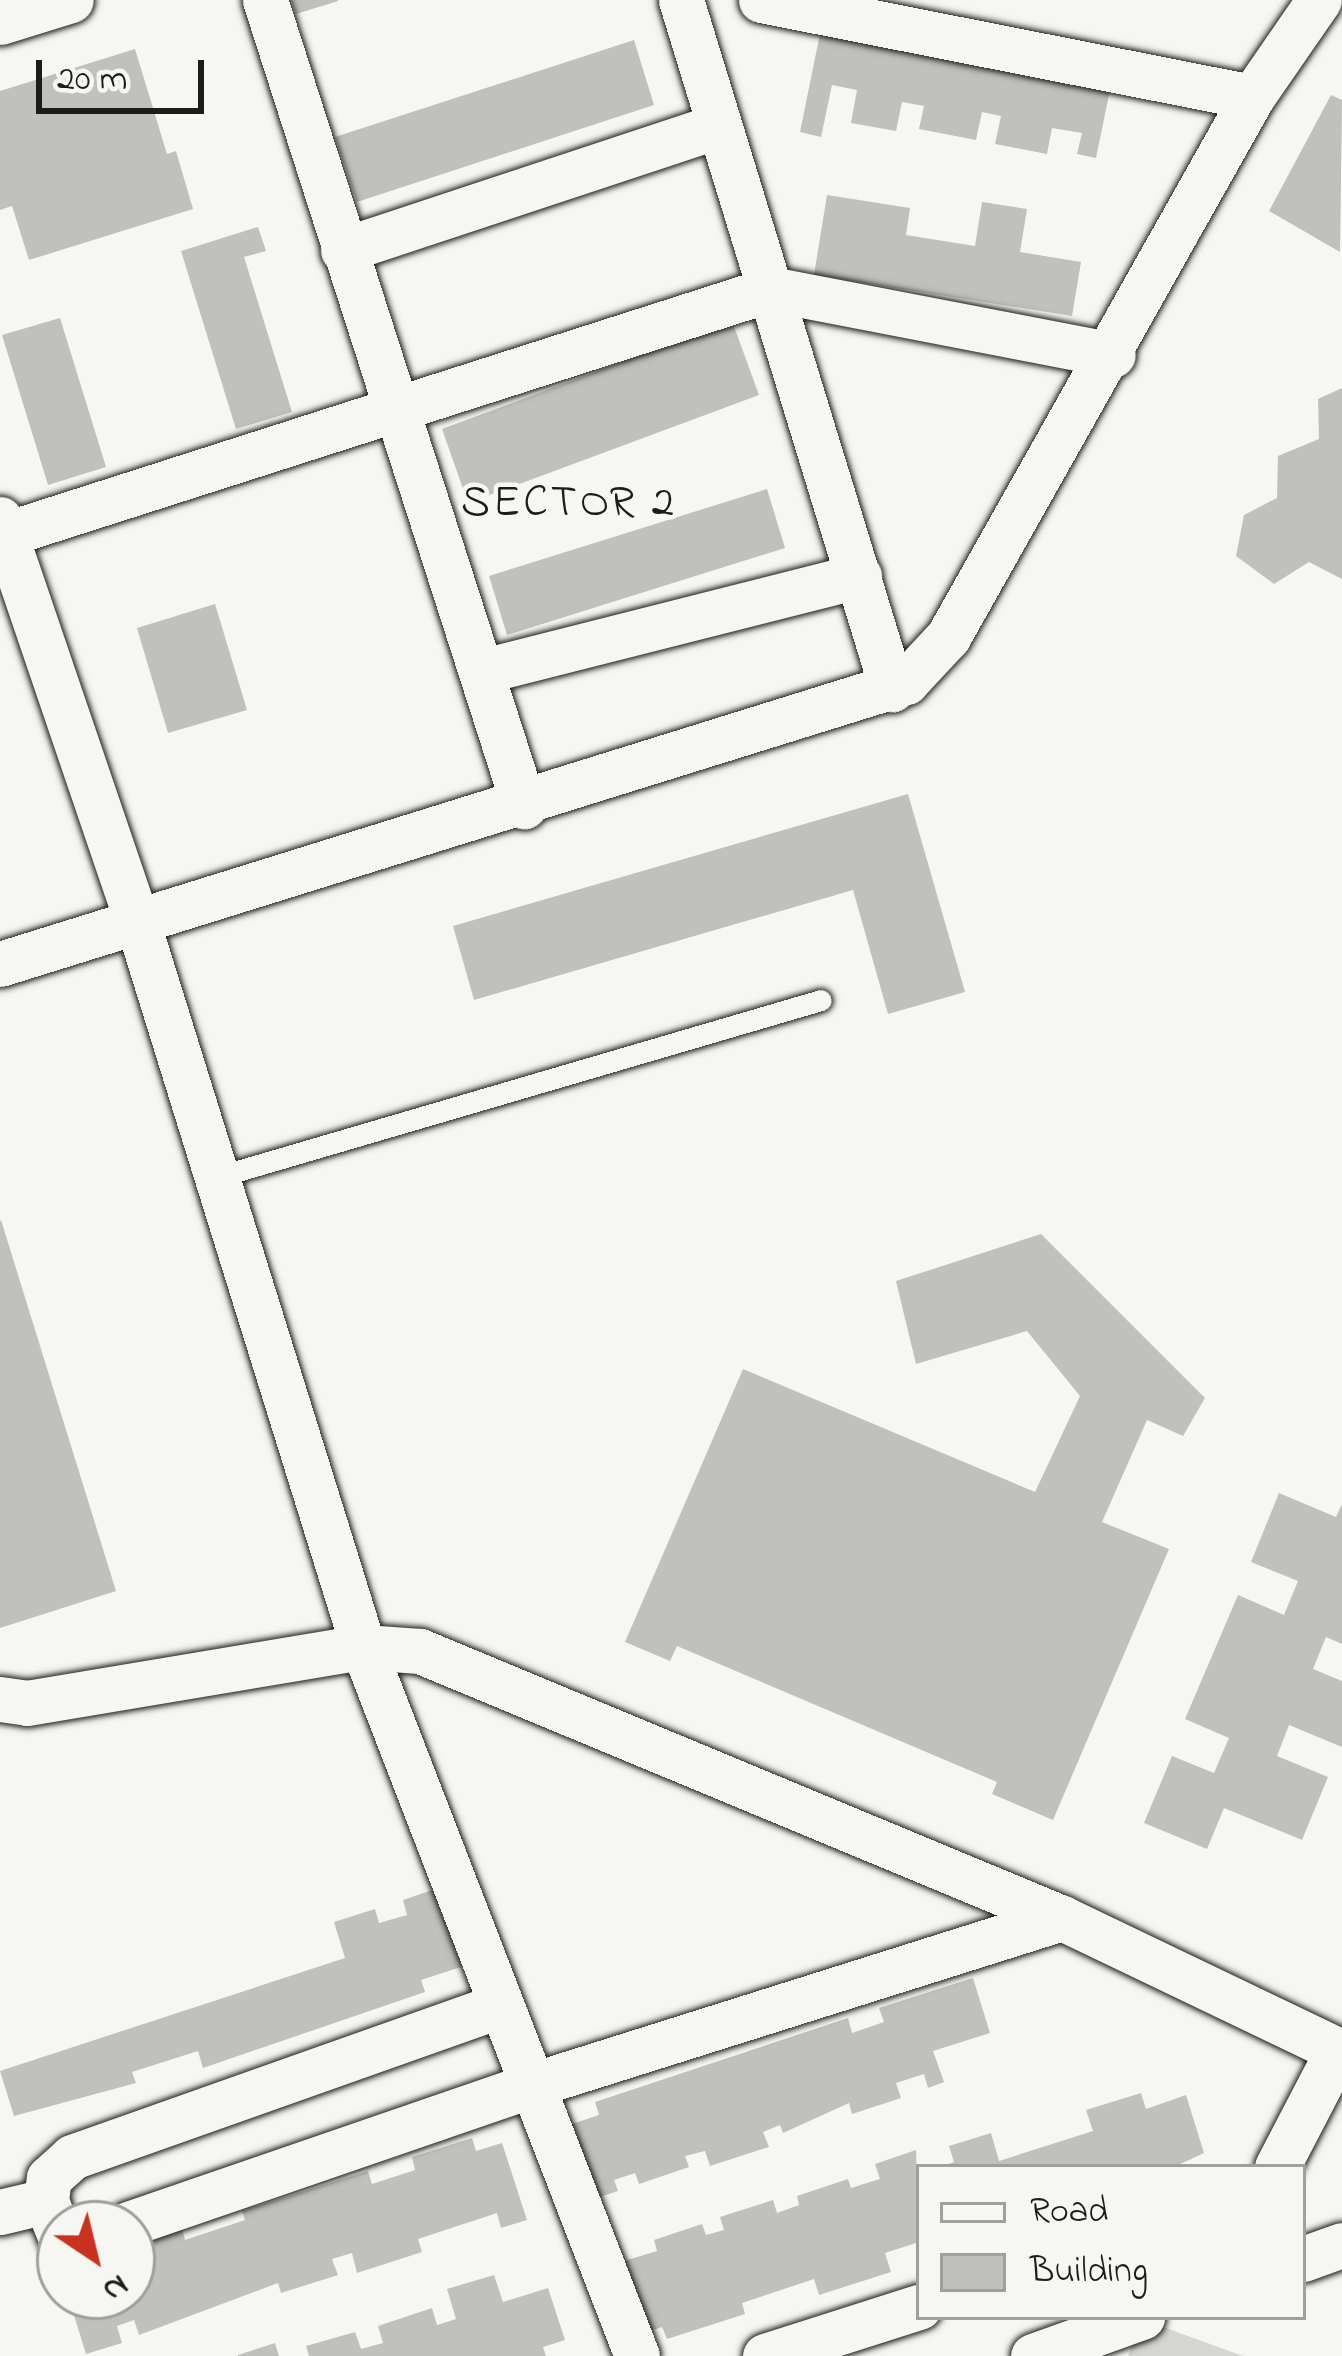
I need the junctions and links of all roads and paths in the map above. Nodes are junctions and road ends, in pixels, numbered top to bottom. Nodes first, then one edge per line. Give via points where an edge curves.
1 (70, 0) edge
2 (265, 0) edge
3 (680, 0) edge
4 (760, 0) edge
5 (1319, 0) edge
6 (0, 22) edge
7 (1252, 97) junction
8 (717, 126) junction
9 (343, 250) junction
10 (771, 290) junction
11 (1113, 355) junction
12 (392, 409) junction
13 (2, 530) edge
14 (859, 576) junction
15 (483, 671) junction
16 (892, 689) junction
17 (524, 806) junction
18 (138, 924) junction
19 (0, 964) edge
20 (821, 1000) dead end
21 (217, 1177) junction
22 (363, 1647) junction
23 (0, 1699) edge
24 (1061, 1918) junction
25 (496, 2007) junction
26 (1341, 2048) edge
27 (529, 2086) junction
28 (1278, 2164) edge
29 (51, 2200) edge
30 (0, 2212) edge
31 (156, 2214) edge
32 (36, 2217) edge
33 (1342, 2246) edge
34 (1306, 2258) edge
35 (916, 2308) edge
36 (1134, 2320) edge
37 (637, 2356) edge
38 (765, 2356) edge
39 (1033, 2356) edge

1 - 6 street
2 - 9 street
3 - 8 street
4 - 7 street
5 - 7 street
7 - 11 street
8 - 9 street
8 - 10 street
9 - 12 street
10 - 11 street
10 - 12 street
10 - 14 street
11 - 16 street via 948,637
12 - 13 street
12 - 15 street
13 - 18 street
14 - 15 street
14 - 16 street
15 - 17 street
16 - 17 street
17 - 18 street
18 - 19 street
18 - 21 street
20 - 21 lane
21 - 22 street
22 - 23 street via 27,1703
22 - 24 street via 396,1646 458,1664
22 - 25 street
24 - 26 street
24 - 27 street
25 - 27 street
25 - 29 street via 72,2157 49,2177
26 - 28 street
27 - 31 street
27 - 37 street
30 - 32 street
33 - 34 street
35 - 38 street
36 - 39 street

